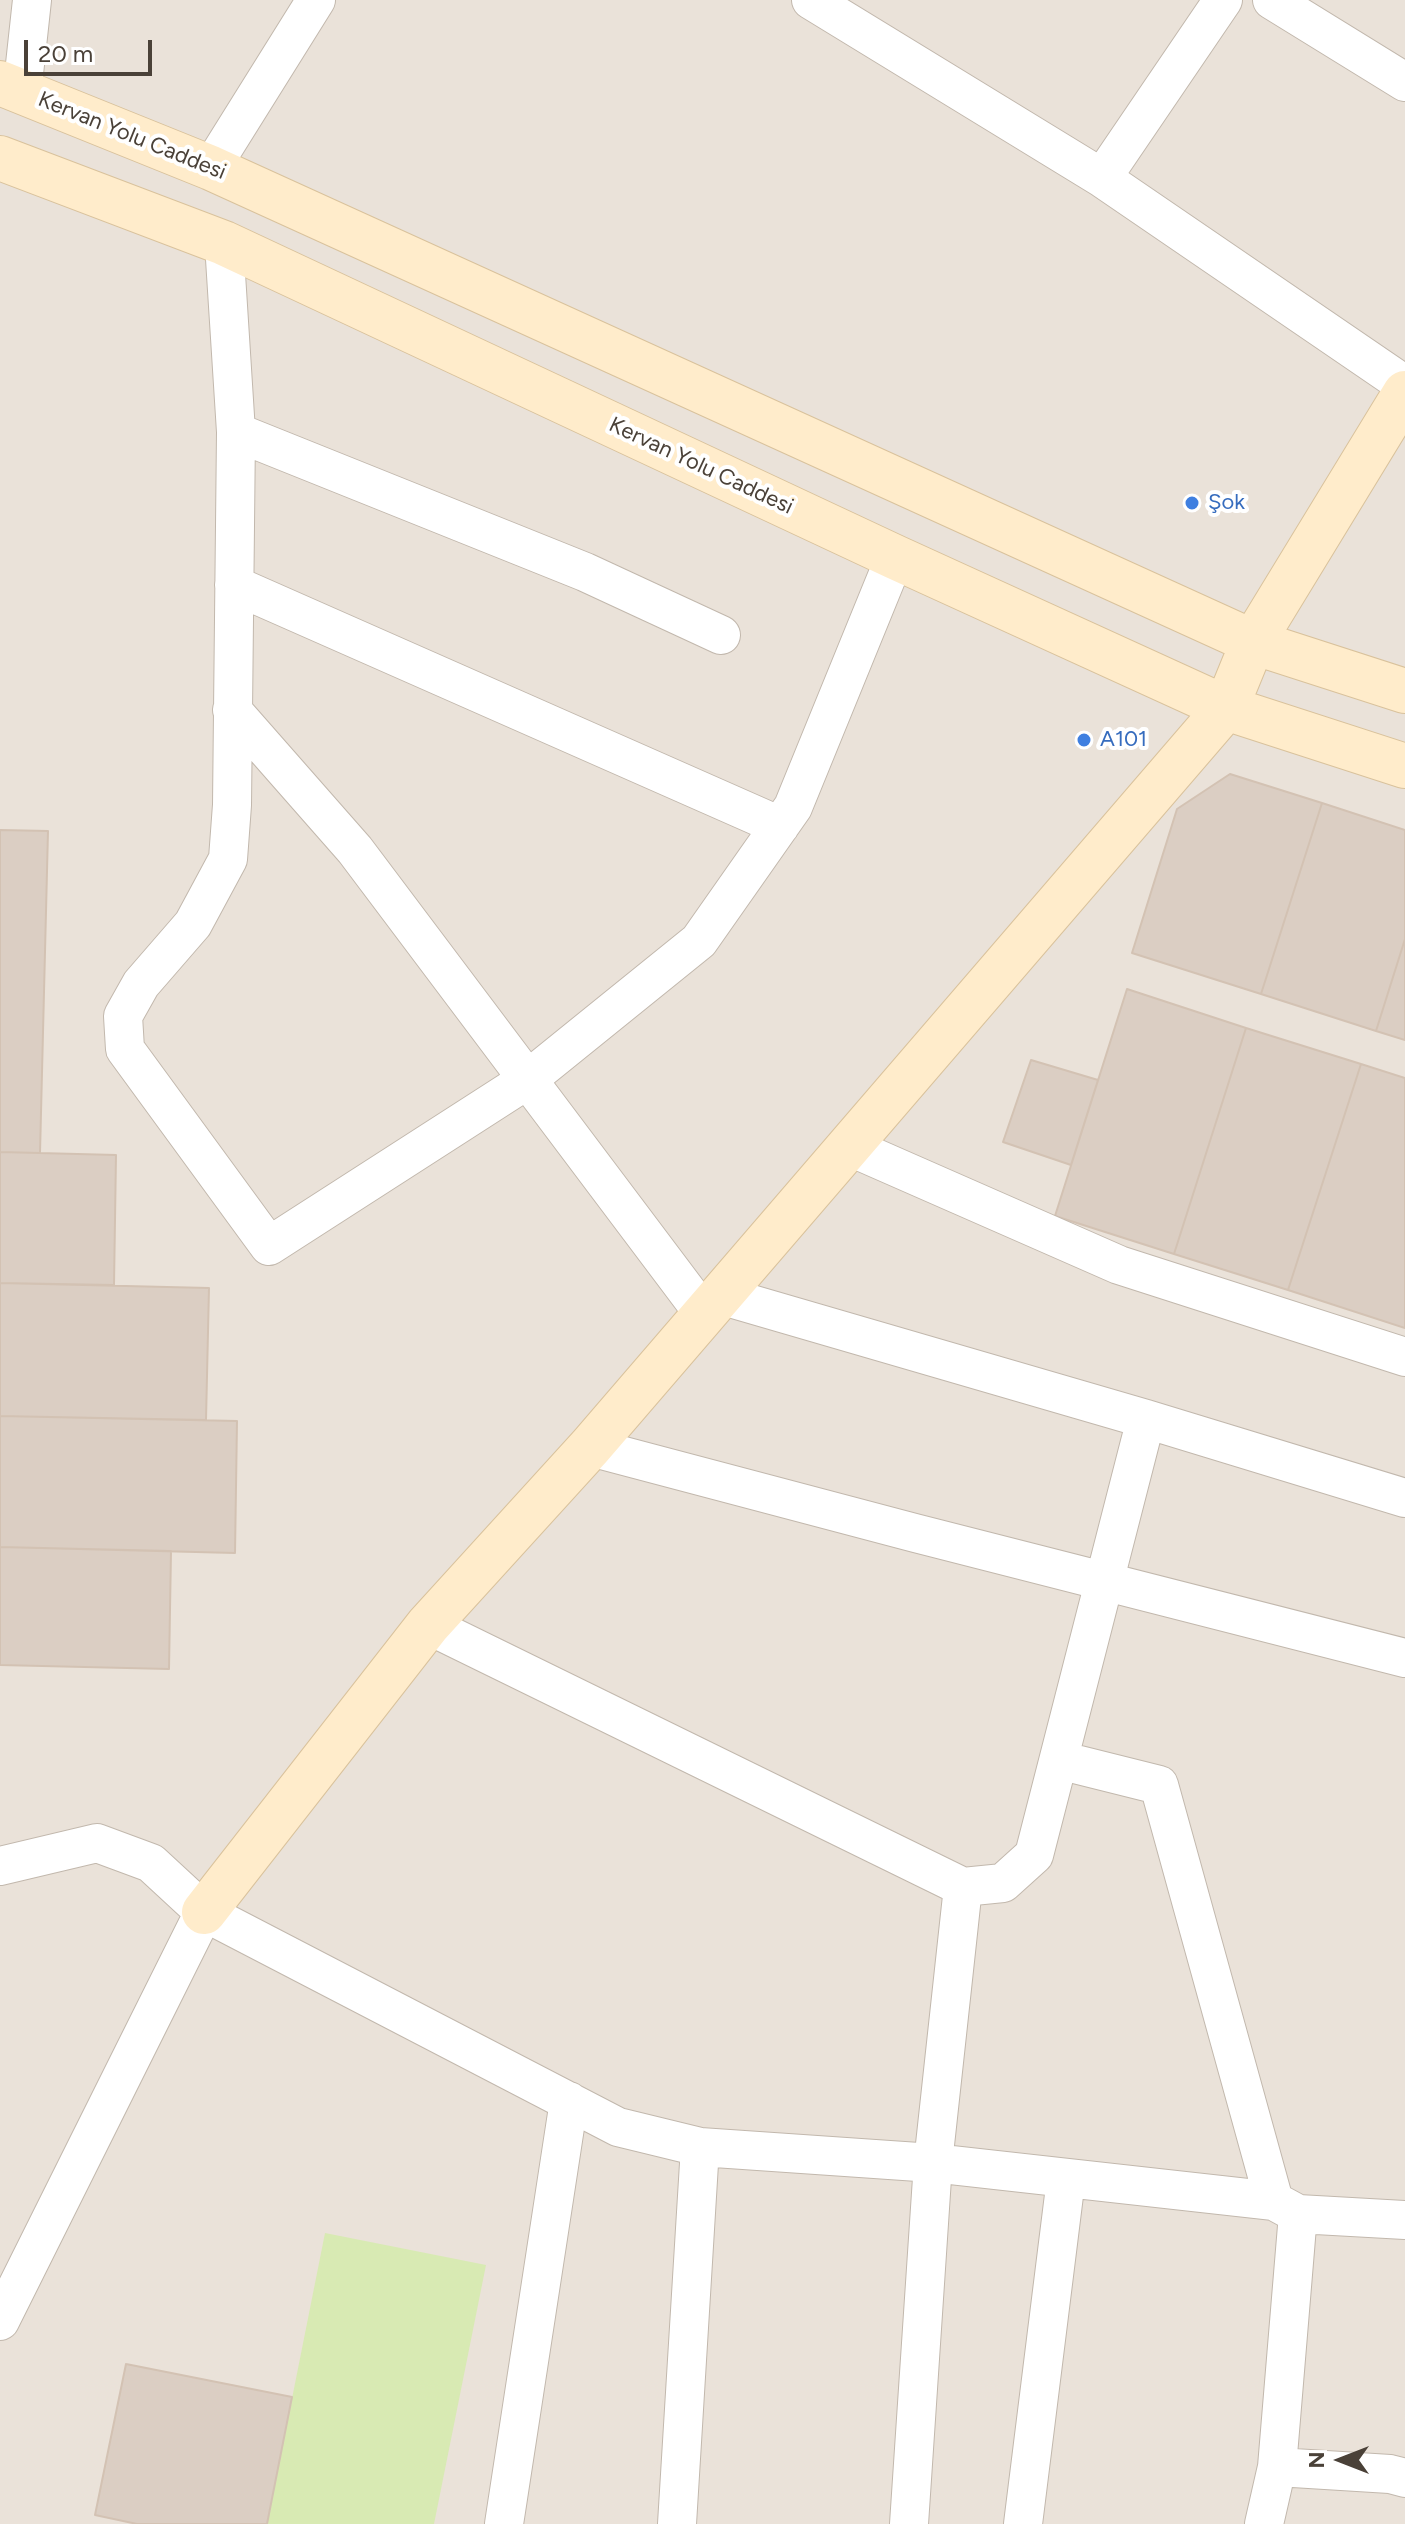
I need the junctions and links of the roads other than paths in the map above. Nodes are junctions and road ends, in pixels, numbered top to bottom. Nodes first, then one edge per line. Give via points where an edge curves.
1 (32, 0) edge
2 (316, 0) edge
3 (811, 0) edge
4 (1223, 0) edge
5 (1272, 0) edge
6 (1405, 82) edge
7 (11, 87) edge
8 (0, 158) edge
9 (211, 168) junction
10 (1102, 178) junction
11 (224, 243) junction
12 (1405, 385) edge
13 (1405, 393) edge
14 (236, 432) junction
15 (895, 557) junction
16 (234, 585) junction
17 (721, 635) dead end
18 (1253, 642) junction
19 (1405, 691) edge
20 (1226, 708) junction
21 (232, 710) junction
22 (1405, 766) edge
23 (780, 826) junction
24 (527, 1080) junction
25 (848, 1146) junction
26 (712, 1304) junction
27 (1405, 1357) edge
28 (1146, 1419) junction
29 (590, 1447) junction
30 (1405, 1498) edge
31 (1104, 1581) junction
32 (428, 1625) junction
33 (1405, 1658) edge
34 (1059, 1760) junction
35 (0, 1866) edge
36 (963, 1887) junction
37 (204, 1912) junction
38 (569, 2101) junction
39 (700, 2147) junction
40 (933, 2163) junction
41 (1066, 2179) junction
42 (1286, 2208) junction
43 (1405, 2220) edge
44 (0, 2321) edge
45 (1277, 2467) junction
46 (1405, 2478) edge
47 (504, 2524) edge
48 (677, 2524) edge
49 (909, 2524) edge
50 (1023, 2524) edge
51 (1264, 2524) edge

1 - 7 street
2 - 9 street
3 - 10 street
4 - 10 street
5 - 6 street
7 - 9 main road, Kervan Yolu Caddesi
8 - 11 main road, Kervan Yolu Caddesi
9 - 18 main road, Kervan Yolu Caddesi
10 - 12 street
11 - 14 street
11 - 15 main road, Kervan Yolu Caddesi
13 - 18 main road
14 - 16 street
14 - 17 street via 585,572
15 - 20 main road, Kervan Yolu Caddesi
15 - 23 street via 793,807
16 - 21 street
16 - 23 street
18 - 19 main road, Kervan Yolu Caddesi
18 - 20 main road
20 - 22 main road, Kervan Yolu Caddesi
20 - 25 main road
21 - 24 street via 355,850
21 - 24 street via 228,859 193,924 141,984 123,1016 124,1038 125,1049 269,1246
23 - 24 street via 699,941
24 - 26 street
25 - 26 main road
25 - 27 street via 1119,1265
26 - 28 street
26 - 29 main road
28 - 30 street
28 - 31 street
29 - 31 street
29 - 32 main road
31 - 33 street
31 - 34 street
32 - 36 street
32 - 37 main road
34 - 36 street via 1034,1855 1003,1883
34 - 42 street via 1159,1785
35 - 37 street via 97,1843 151,1863
36 - 40 street
37 - 38 street
37 - 44 street
38 - 39 street via 618,2127
38 - 47 street
39 - 40 street
39 - 48 street
40 - 41 street
40 - 49 street
41 - 42 street
41 - 50 street
42 - 43 street
42 - 45 street
45 - 46 street
45 - 51 street

